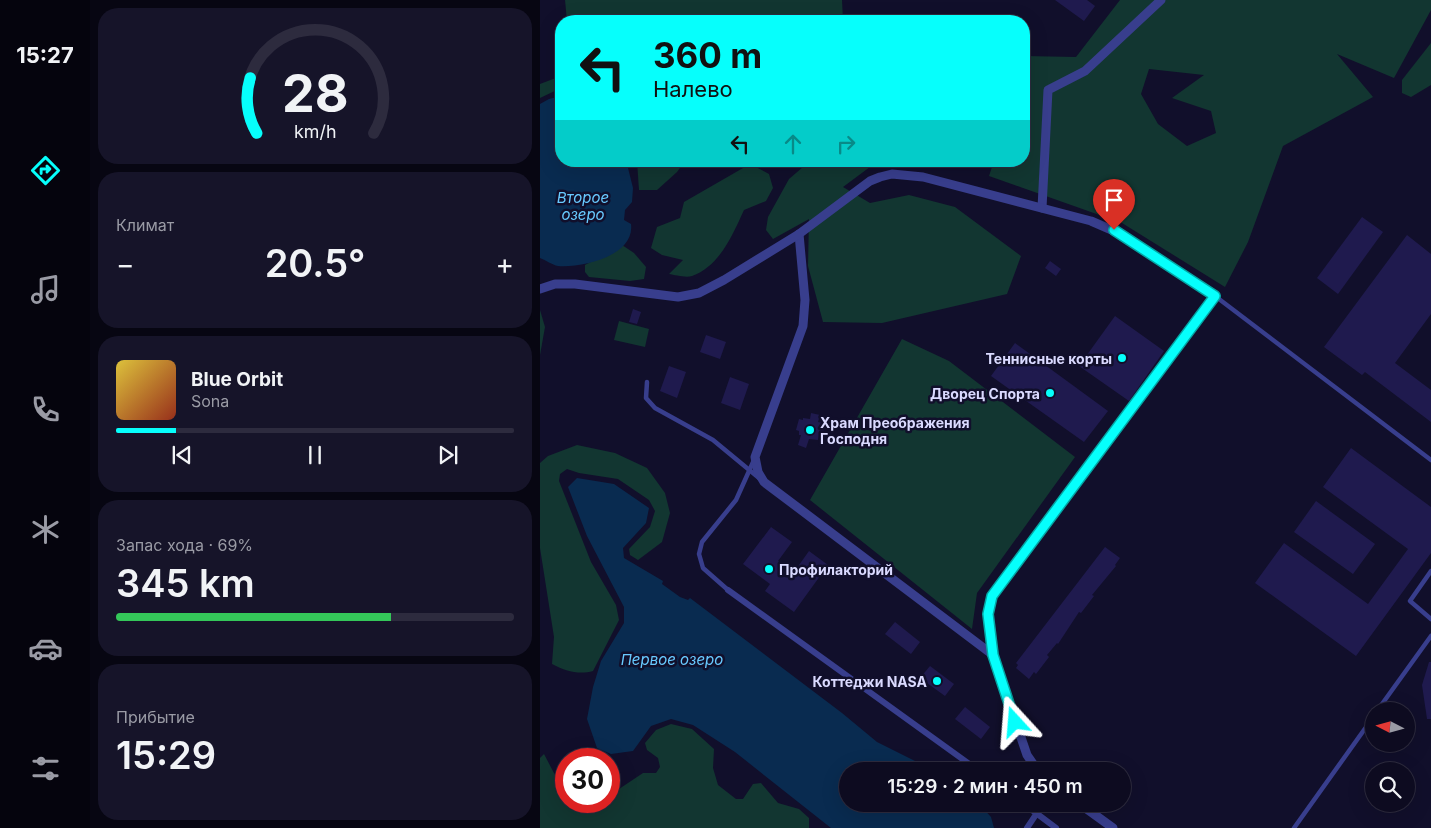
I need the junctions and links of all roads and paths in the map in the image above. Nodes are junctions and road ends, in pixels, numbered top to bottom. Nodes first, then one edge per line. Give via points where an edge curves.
1 (1161, 0) edge
2 (1042, 208) junction
3 (799, 234) junction
4 (540, 289) edge
5 (1215, 296) junction
6 (647, 382) dead end
7 (755, 457) junction
8 (1431, 460) edge
9 (750, 471) junction
10 (764, 482) junction
11 (1431, 572) edge
12 (728, 590) joint
13 (1431, 619) edge
14 (1431, 636) edge
15 (993, 655) junction
16 (1383, 702) edge
17 (1365, 729) edge
18 (967, 762) edge
19 (1032, 762) edge
20 (1091, 812) edge
21 (1037, 813) joint
22 (1027, 828) edge
23 (1056, 828) edge
24 (1113, 828) edge
25 (1294, 828) edge

1 - 2 street via 1085,71 1048,90
2 - 3 street via 923,177 892,174 870,182
2 - 5 street via 1114,230
3 - 4 street via 699,293 678,297 574,284 555,284
3 - 7 street via 806,300 803,326
5 - 8 lane
5 - 15 street via 992,596 988,614
6 - 9 lane via 646,398 655,408 713,440
7 - 9 lane
7 - 10 street
9 - 10 lane
9 - 12 lane via 736,500 702,542 699,554 703,568
10 - 15 street
11 - 13 lane via 1410,601
12 - 18 street
14 - 16 lane
15 - 19 street
17 - 25 lane
20 - 24 street
21 - 22 street
21 - 23 street

